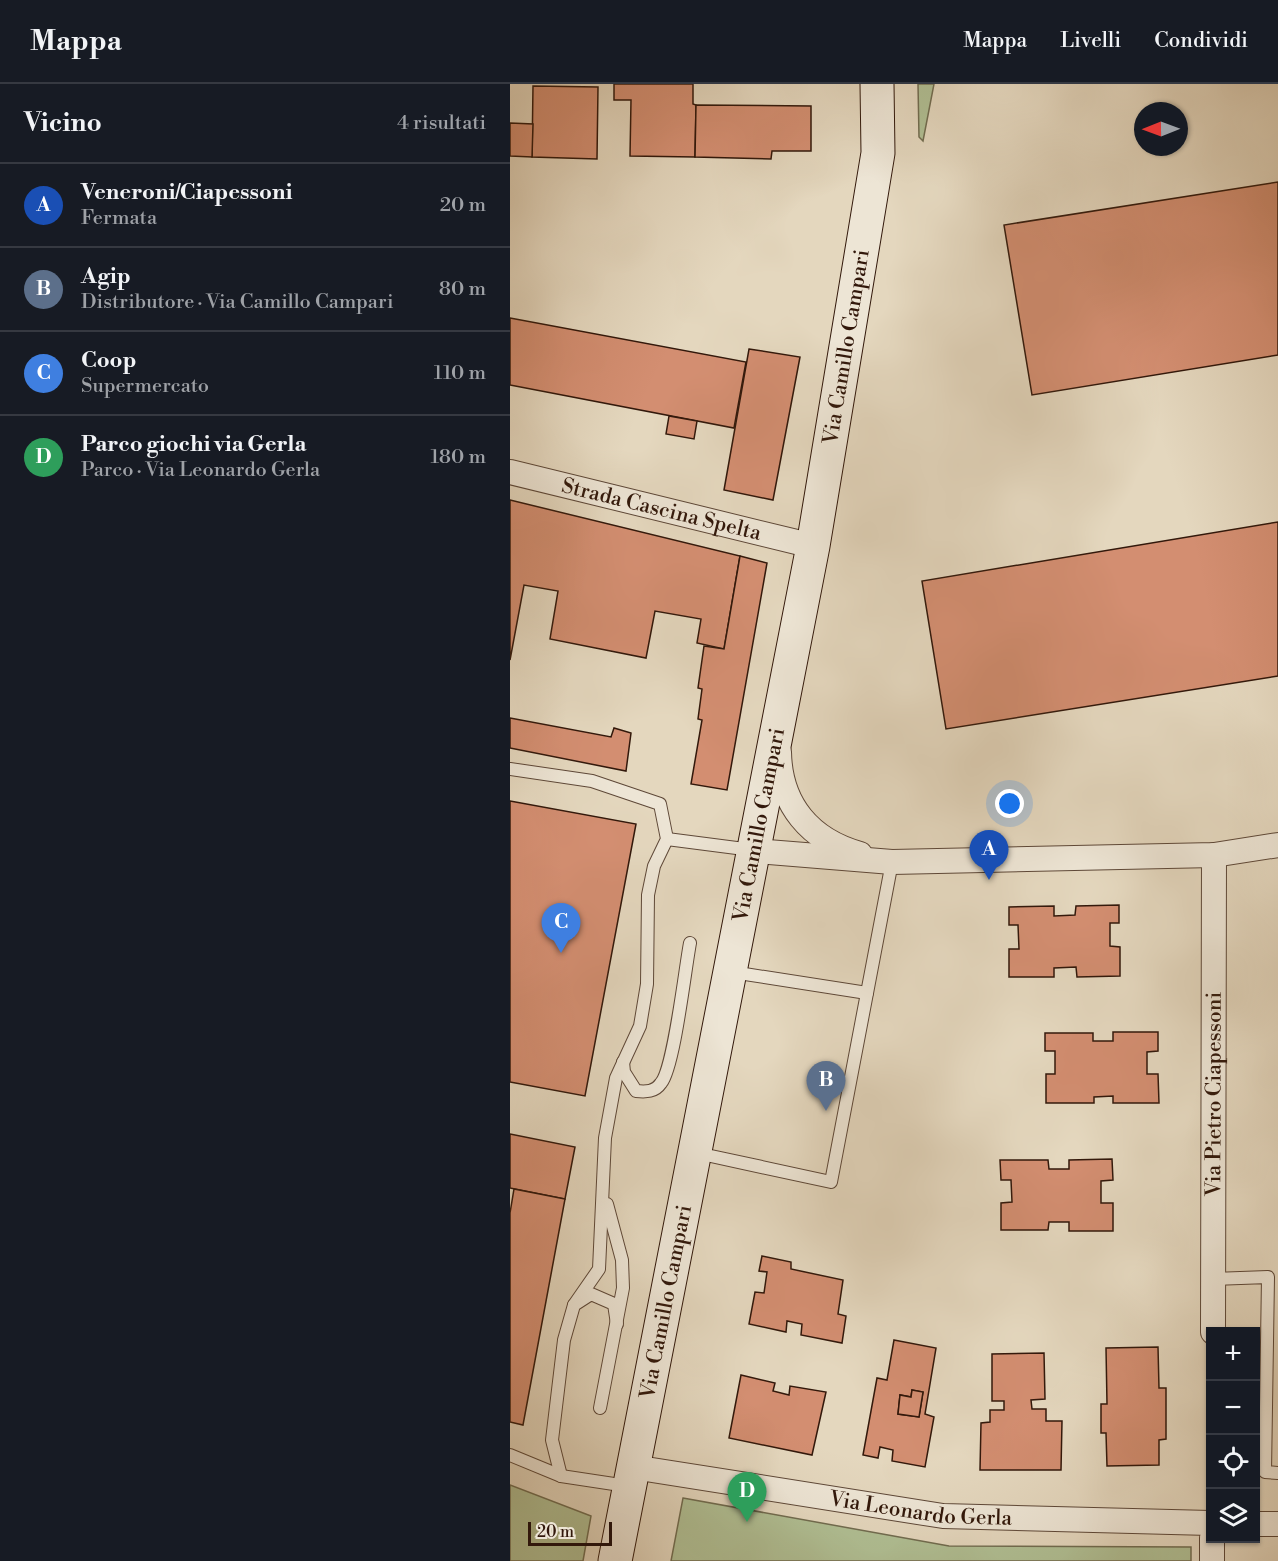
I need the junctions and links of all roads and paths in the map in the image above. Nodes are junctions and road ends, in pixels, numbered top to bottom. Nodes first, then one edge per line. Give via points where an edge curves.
1 (877, 84) edge
2 (510, 472) edge
3 (813, 546) junction
4 (778, 732) junction
5 (510, 769) edge
6 (667, 839) junction
7 (1278, 845) edge
8 (754, 851) junction
9 (1214, 855) junction
10 (892, 862) junction
11 (690, 944) dead end
12 (731, 972) junction
13 (867, 993) junction
14 (623, 1062) junction
15 (696, 1153) junction
16 (601, 1190) junction
17 (1273, 1276) edge
18 (1213, 1278) junction
19 (574, 1305) junction
20 (617, 1324) junction
21 (1213, 1327) edge
22 (600, 1408) dead end
23 (510, 1455) edge
24 (1278, 1473) edge
25 (561, 1476) junction
26 (631, 1476) junction
27 (1206, 1523) edge
28 (1260, 1524) edge
29 (1278, 1524) edge
30 (1212, 1543) edge
31 (615, 1561) edge
32 (1212, 1561) edge

1 - 3 street, Via Camillo Campari via 878,153
2 - 3 street, Strada Cascina Spelta
3 - 4 street, Via Camillo Campari
4 - 8 street, Via Camillo Campari
4 - 10 street via 779,770 787,797 815,834 846,850
5 - 6 lane via 592,781 660,804
6 - 8 lane
6 - 14 lane via 654,866 648,895 647,984 640,1026
7 - 9 street
8 - 10 street
8 - 12 street, Via Camillo Campari
9 - 10 street
9 - 18 street, Via Pietro Ciapessoni
10 - 13 lane
11 - 14 lane via 670,1057 661,1084 650,1092 636,1091 624,1072
12 - 13 lane
12 - 15 street, Via Camillo Campari
13 - 15 lane via 831,1182
14 - 16 lane via 616,1078 605,1138
15 - 26 street, Via Camillo Campari
16 - 19 lane via 599,1269
16 - 20 lane via 622,1260 623,1288
17 - 18 lane
17 - 24 lane via 1265,1472
18 - 21 street, Via Pietro Ciapessoni
19 - 20 lane via 591,1294 602,1296 614,1304
19 - 25 lane via 564,1340 552,1440
20 - 22 lane
23 - 25 lane
25 - 26 lane
26 - 27 street, Via Leonardo Gerla via 943,1516
26 - 31 street, Via Camillo Campari
28 - 29 street
30 - 32 street

